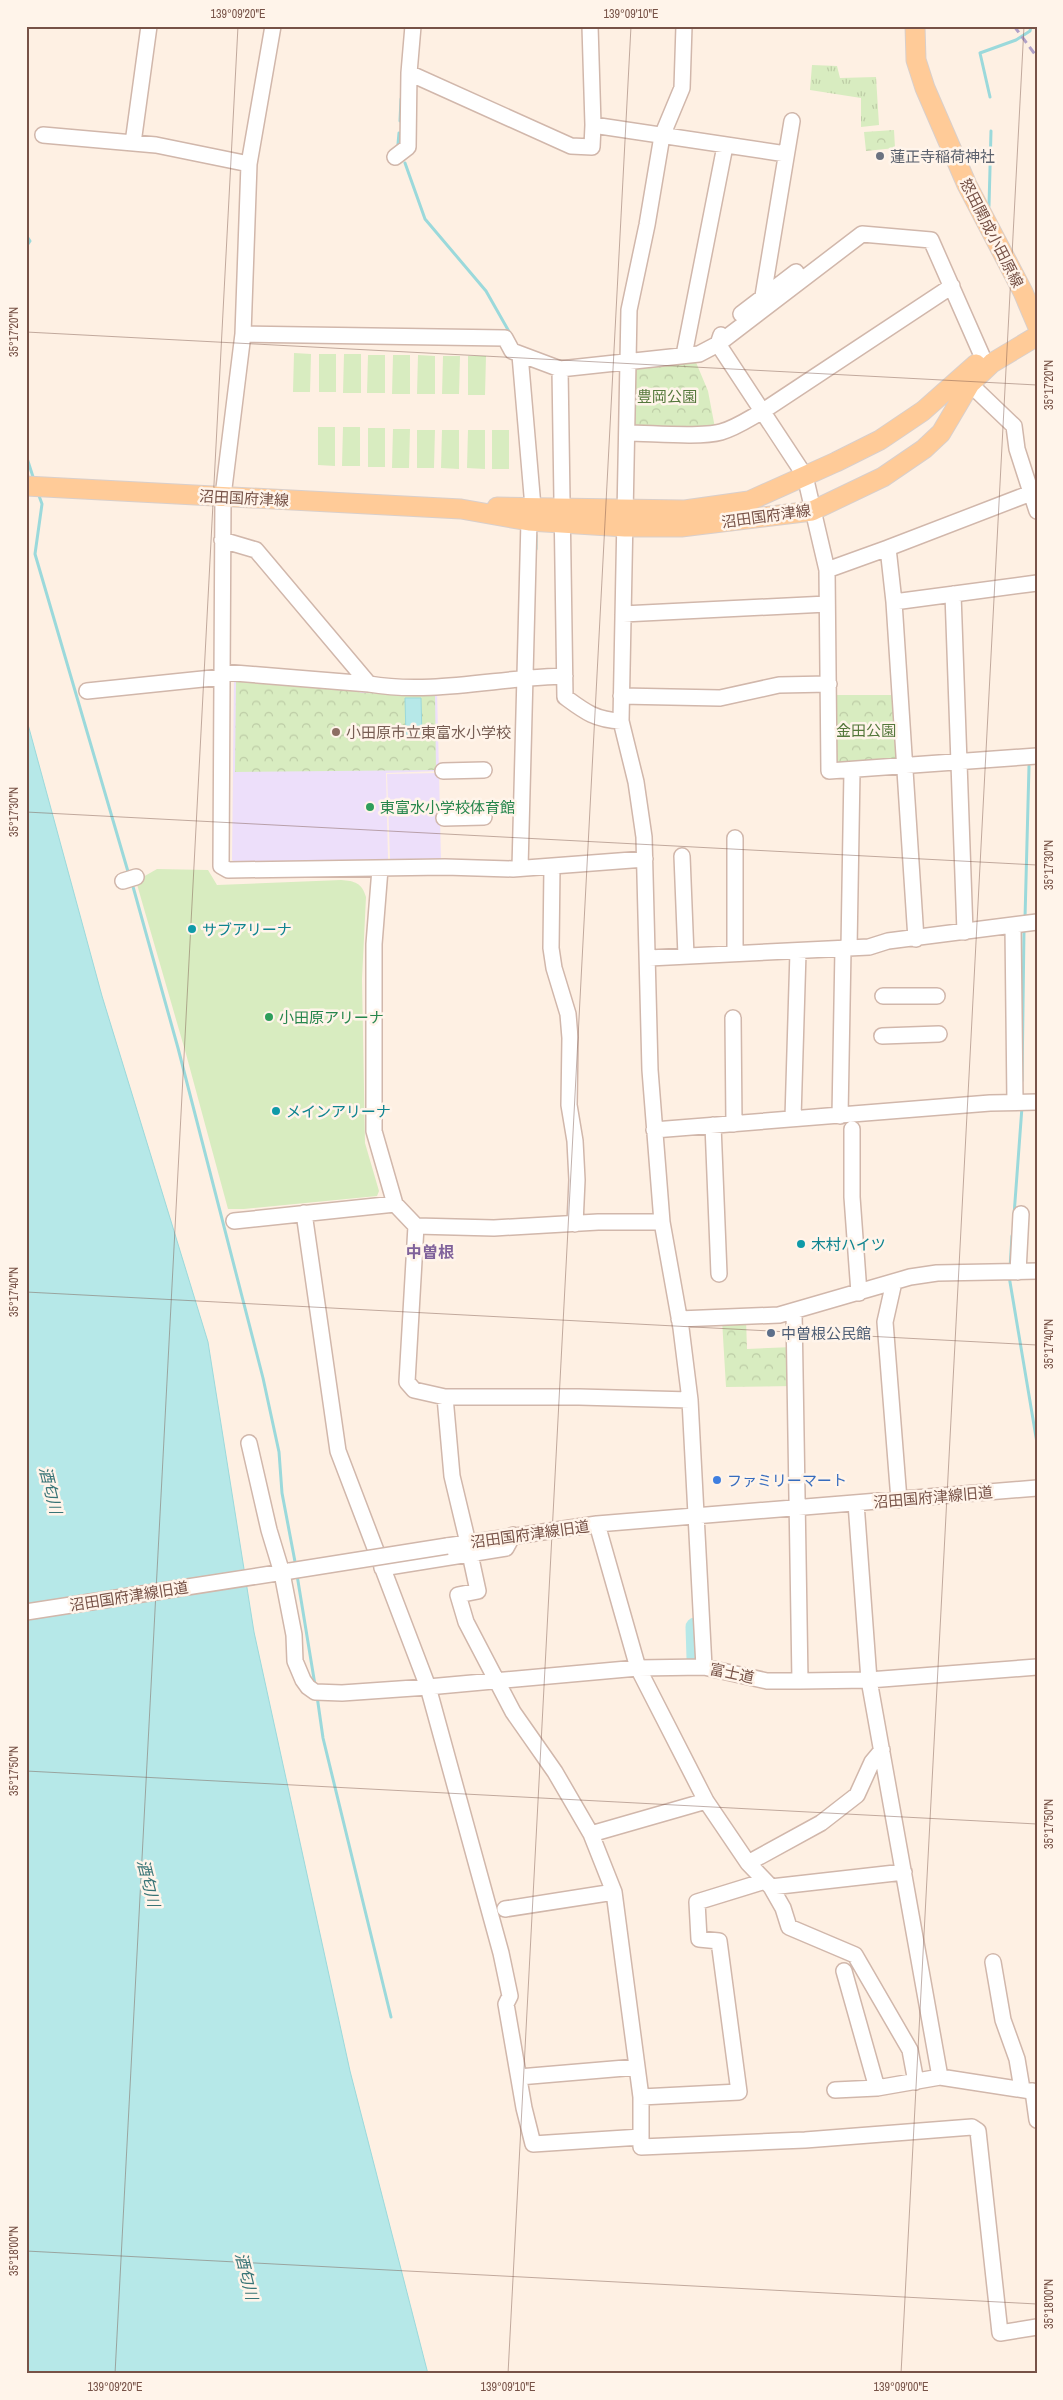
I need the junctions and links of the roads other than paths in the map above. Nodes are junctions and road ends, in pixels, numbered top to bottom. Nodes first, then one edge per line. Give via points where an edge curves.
1 (149, 26) edge
2 (273, 26) edge
3 (413, 26) edge
4 (590, 26) edge
5 (684, 26) edge
6 (915, 26) edge
7 (409, 73) junction
8 (792, 120) dead end
9 (593, 126) junction
10 (43, 135) dead end
11 (662, 136) junction
12 (133, 143) junction
13 (725, 146) junction
14 (400, 153) dead end
15 (786, 154) junction
16 (249, 164) junction
17 (854, 230) dead end
18 (952, 286) junction
19 (763, 296) junction
20 (1037, 325) edge
21 (243, 334) junction
22 (1037, 335) edge
23 (718, 344) junction
24 (520, 355) junction
25 (684, 355) junction
26 (983, 358) junction
27 (627, 361) junction
28 (560, 369) junction
29 (970, 384) junction
30 (763, 411) junction
31 (627, 433) junction
32 (805, 476) junction
33 (26, 486) edge
34 (1031, 493) junction
35 (223, 496) junction
36 (812, 511) junction
37 (1037, 511) edge
38 (563, 516) junction
39 (625, 519) junction
40 (530, 520) junction
41 (222, 540) junction
42 (888, 548) junction
43 (826, 570) junction
44 (1037, 584) edge
45 (953, 594) junction
46 (894, 602) junction
47 (827, 604) junction
48 (623, 614) junction
49 (222, 675) junction
50 (565, 676) junction
51 (531, 678) junction
52 (369, 684) junction
53 (829, 684) junction
54 (87, 691) dead end
55 (621, 696) junction
56 (621, 720) junction
57 (533, 740) dead end
58 (1037, 756) edge
59 (960, 762) junction
60 (905, 766) junction
61 (484, 770) dead end
62 (443, 771) dead end
63 (852, 771) junction
64 (484, 817) dead end
65 (444, 818) dead end
66 (735, 838) dead end
67 (682, 856) dead end
68 (645, 859) junction
69 (527, 864) junction
70 (552, 867) junction
71 (380, 869) junction
72 (1024, 925) edge
73 (965, 932) junction
74 (916, 939) junction
75 (846, 949) junction
76 (798, 952) junction
77 (735, 953) junction
78 (686, 956) junction
79 (648, 958) junction
80 (883, 996) dead end
81 (937, 996) dead end
82 (733, 1018) dead end
83 (939, 1034) dead end
84 (882, 1036) dead end
85 (1024, 1102) edge
86 (840, 1116) junction
87 (793, 1118) junction
88 (734, 1124) junction
89 (713, 1125) junction
90 (852, 1128) dead end
91 (654, 1130) junction
92 (395, 1204) junction
93 (304, 1213) junction
94 (1022, 1214) dead end
95 (234, 1221) dead end
96 (662, 1222) junction
97 (575, 1224) junction
98 (416, 1226) junction
99 (1037, 1272) edge
100 (1012, 1273) junction
101 (719, 1274) dead end
102 (894, 1282) junction
103 (859, 1293) junction
104 (794, 1312) junction
105 (679, 1320) junction
106 (445, 1397) junction
107 (690, 1400) junction
108 (249, 1443) dead end
109 (1037, 1488) edge
110 (899, 1500) junction
111 (856, 1503) junction
112 (798, 1509) junction
113 (696, 1517) junction
114 (597, 1524) junction
115 (469, 1548) junction
116 (382, 1568) junction
117 (286, 1572) junction
118 (26, 1612) edge
119 (704, 1667) junction
120 (1037, 1667) edge
121 (638, 1668) junction
122 (869, 1680) junction
123 (498, 1681) junction
124 (800, 1681) junction
125 (428, 1687) junction
126 (882, 1750) junction
127 (706, 1801) junction
128 (592, 1834) junction
129 (748, 1863) junction
130 (904, 1872) junction
131 (768, 1884) junction
132 (614, 1892) junction
133 (505, 1909) dead end
134 (993, 1962) dead end
135 (844, 1971) dead end
136 (638, 2067) junction
137 (519, 2077) junction
138 (940, 2077) junction
139 (916, 2082) junction
140 (877, 2088) junction
141 (835, 2090) dead end
142 (1031, 2091) edge
143 (641, 2097) junction
144 (1037, 2120) edge
145 (641, 2137) junction
146 (1037, 2327) edge

1 - 12 street
2 - 16 street
3 - 7 street
4 - 9 street
5 - 11 street via 682,88
6 - 20 main road, 怒田開成小田原線 via 916,60 925,88 967,185
7 - 9 street via 571,146 592,147
7 - 14 street
8 - 15 street
9 - 11 street
10 - 12 street
11 - 13 street
11 - 27 street via 629,310
12 - 16 street via 156,144
13 - 15 street
13 - 25 street
15 - 19 street
16 - 21 street
17 - 19 street
18 - 23 street via 931,240 862,234
18 - 26 street
18 - 30 street
19 - 23 street via 723,330
21 - 24 street via 506,338 512,351
21 - 35 street
22 - 26 main road, 沼田国府津線 via 1022,335
22 - 29 main road, 沼田国府津線 via 992,363
23 - 25 street via 699,354
23 - 30 street
24 - 28 street
24 - 40 street
25 - 27 street
26 - 32 main road, 沼田国府津線 via 924,411 880,440
27 - 28 street
27 - 31 street
28 - 38 street
29 - 34 street via 1014,426 1017,449
29 - 36 main road, 沼田国府津線 via 941,433 924,449 883,477
30 - 31 street via 720,432
30 - 32 street
31 - 39 street
32 - 36 street
32 - 39 main road, 沼田国府津線 via 749,501
33 - 35 main road, 沼田国府津線
34 - 37 street
34 - 42 street
35 - 40 main road, 沼田国府津線 via 461,509
35 - 41 street
36 - 39 main road, 沼田国府津線 via 681,527
36 - 43 street
38 - 39 main road, 沼田国府津線
38 - 40 main road, 沼田国府津線
38 - 50 street
39 - 48 street
40 - 51 street
41 - 49 street
41 - 52 street via 256,550
42 - 43 street
42 - 46 street
43 - 47 street
44 - 45 street
45 - 46 street
45 - 59 street
46 - 60 street
47 - 48 street
47 - 53 street
48 - 55 street
49 - 52 street
49 - 54 street
49 - 71 street via 221,866 228,870
50 - 51 street
50 - 56 street via 564,697 589,714 607,720
51 - 52 street via 440,685
51 - 69 street
53 - 55 street via 779,685 720,698
53 - 63 street via 829,771
55 - 56 street
56 - 68 street via 636,782
57 - 69 street
58 - 59 street
59 - 60 street
59 - 73 street
60 - 63 street
60 - 74 street
61 - 62 street
63 - 75 street
64 - 65 street
66 - 77 street
67 - 78 street
68 - 70 street via 608,858
68 - 79 street
69 - 70 street
69 - 71 street
70 - 97 street via 550,948 568,1014 569,1105 576,1160
71 - 92 street via 374,944 374,1131
72 - 73 street
72 - 85 street
73 - 74 street
74 - 75 street
75 - 76 street
75 - 86 street
76 - 77 street
76 - 87 street
77 - 78 street
78 - 79 street
79 - 91 street
80 - 81 street
82 - 88 street
83 - 84 street
85 - 86 street
86 - 87 street
87 - 88 street
88 - 89 street
89 - 91 street
89 - 101 street
90 - 103 street via 852,1197
91 - 96 street
92 - 93 street
92 - 98 street
93 - 95 street
93 - 116 street via 338,1451
94 - 100 street
96 - 97 street
96 - 105 street
97 - 98 street via 494,1228
98 - 106 street via 407,1382 414,1390
99 - 100 street
100 - 102 street via 936,1273
102 - 103 street
102 - 110 street via 885,1322
103 - 104 street
104 - 105 street
104 - 112 street
105 - 107 street
106 - 107 street
106 - 115 street via 452,1476
107 - 113 street
108 - 117 street via 269,1530
109 - 110 street, 沼田国府津線旧道
110 - 111 street, 沼田国府津線旧道
111 - 112 street, 沼田国府津線旧道
111 - 122 street
112 - 113 street, 沼田国府津線旧道
112 - 124 street
113 - 114 street, 沼田国府津線旧道
113 - 119 street
114 - 115 street, 沼田国府津線旧道 via 513,1535
114 - 121 street
115 - 116 street
115 - 117 street, 沼田国府津線旧道, bridge via 447,1546
115 - 123 street via 478,1591 458,1596 466,1622
116 - 125 street
117 - 118 street, 沼田国府津線旧道
117 - 125 street, 富士道 via 295,1661 308,1687 315,1692 336,1693
119 - 121 street, 富士道
119 - 124 street, 富士道 via 767,1681
120 - 122 street, 富士道
121 - 123 street, 富士道
121 - 127 street
122 - 124 street, 富士道
122 - 126 street
123 - 125 street, 富士道
123 - 128 street via 513,1712 555,1772
125 - 137 street via 501,1953 510,1996 506,2004
126 - 129 street via 872,1762 857,1795 821,1823
126 - 130 street
127 - 128 street
127 - 129 street
128 - 132 street
129 - 131 street
130 - 131 street
130 - 138 street
131 - 139 street via 783,1908 789,1927 855,1955 910,2050
131 - 143 street via 696,1902 698,1939 719,1941 739,2092
132 - 133 street
132 - 136 street
134 - 142 street via 1003,2020
135 - 140 street
136 - 137 street
136 - 143 street
137 - 145 street via 533,2144
138 - 139 street
138 - 142 street
139 - 140 street
140 - 141 street
142 - 144 street
143 - 145 street
145 - 146 street via 641,2147 805,2140 972,2127 978,2131 1000,2333

